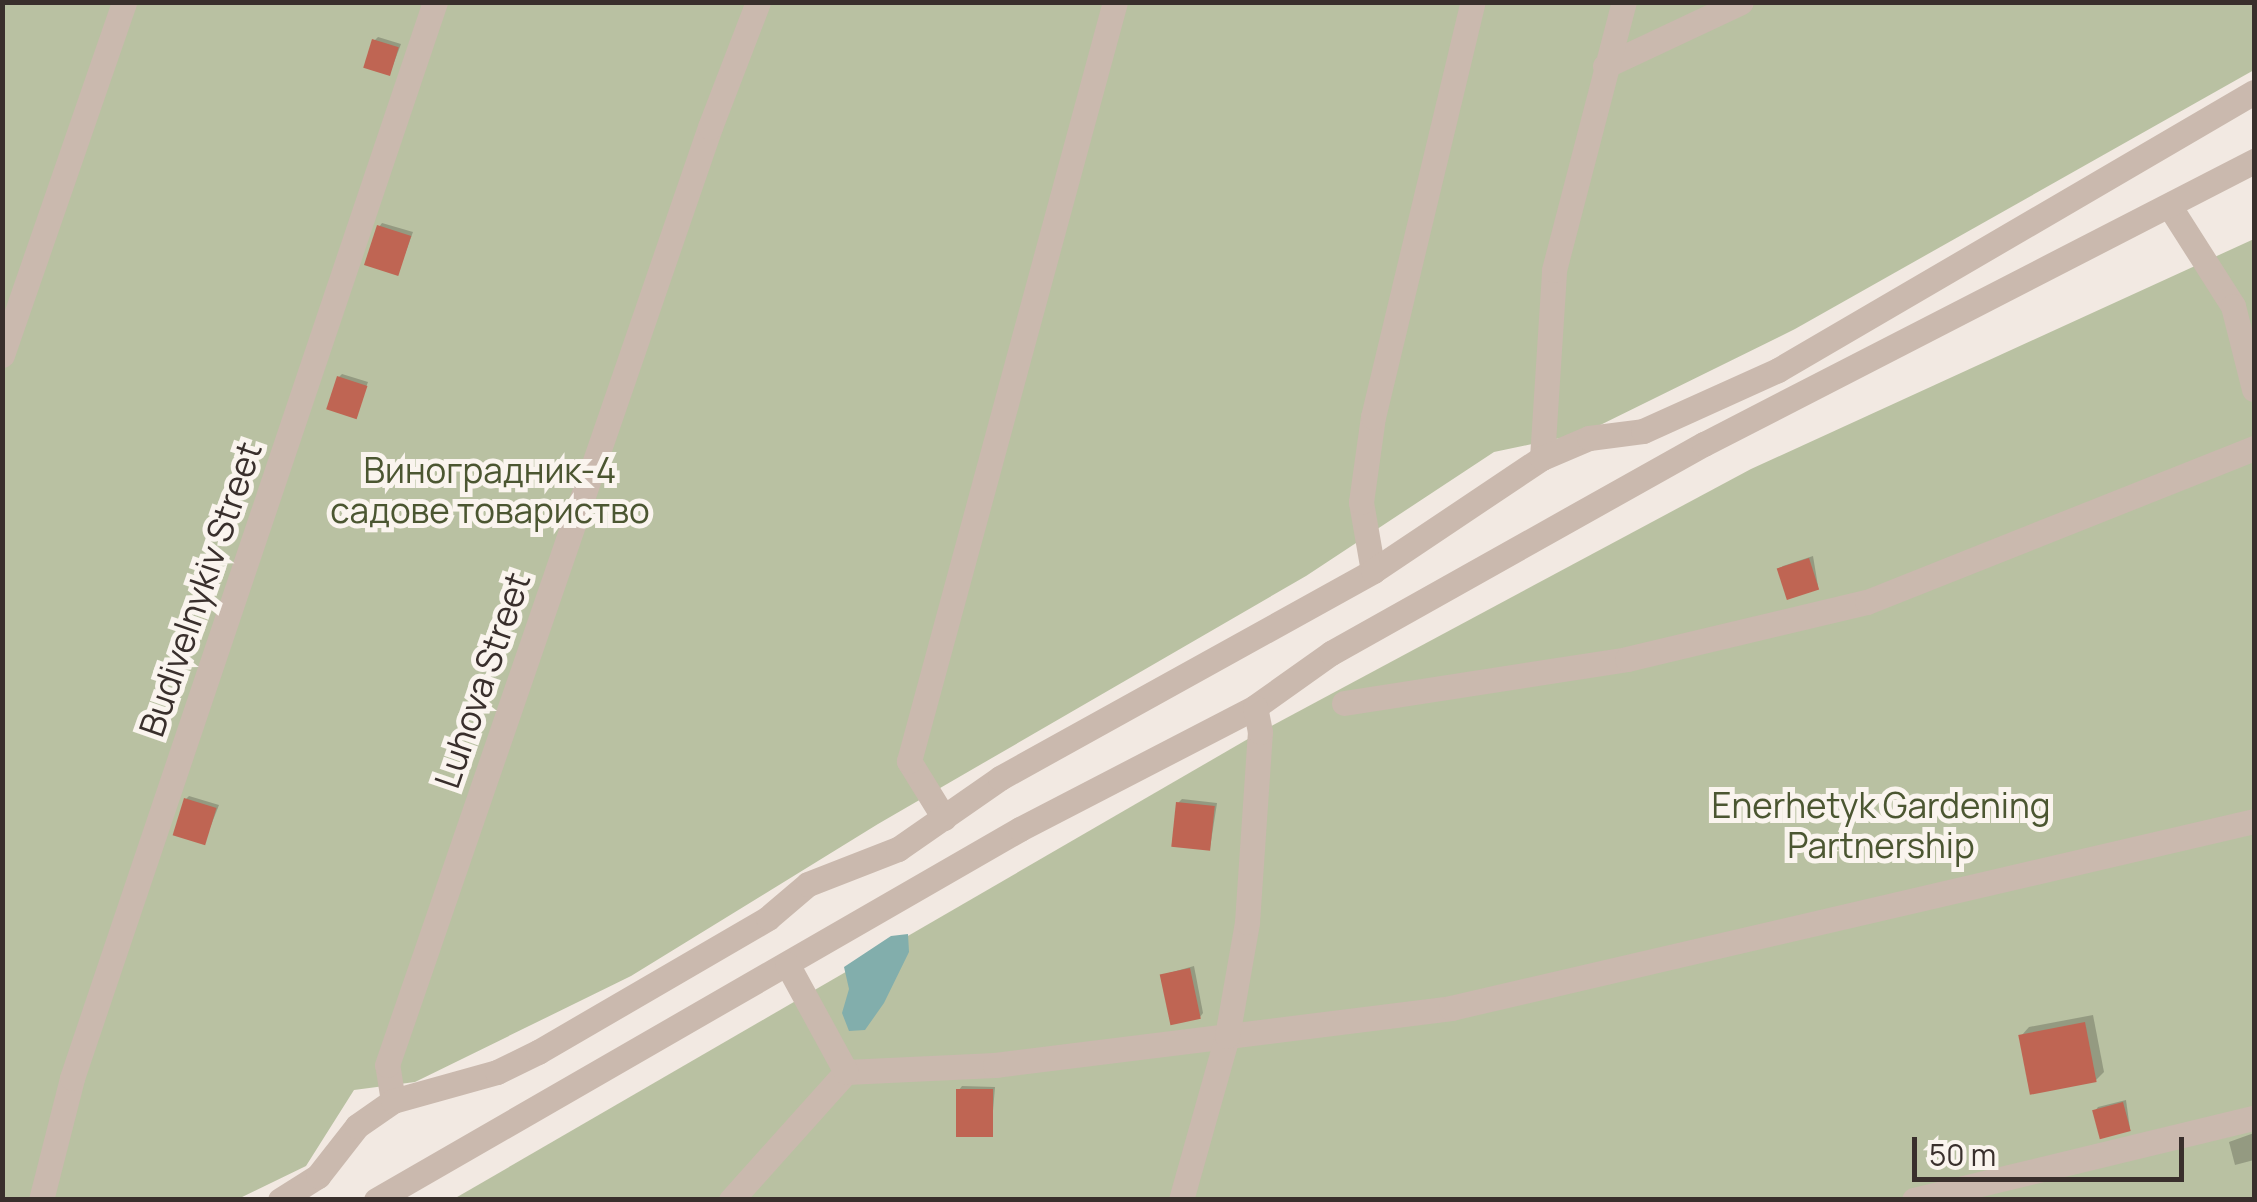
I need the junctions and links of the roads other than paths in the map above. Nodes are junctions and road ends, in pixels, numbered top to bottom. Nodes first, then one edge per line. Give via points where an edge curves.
1 (124, 2) edge
2 (435, 2) edge
3 (758, 2) edge
4 (1115, 2) edge
5 (1473, 2) edge
6 (1624, 2) edge
7 (1741, 2) edge
8 (1604, 66) junction
9 (2254, 92) edge
10 (2254, 160) edge
11 (2170, 207) junction
12 (2, 355) edge
13 (2254, 389) edge
14 (2254, 448) edge
15 (1542, 458) junction
16 (1374, 571) junction
17 (1344, 703) dead end
18 (1255, 707) junction
19 (944, 818) junction
20 (2254, 821) edge
21 (786, 964) junction
22 (1227, 1036) junction
23 (846, 1072) junction
24 (393, 1101) junction
25 (2254, 1118) edge
26 (409, 1189) edge
27 (41, 1200) edge
28 (280, 1200) edge
29 (376, 1200) edge
30 (731, 1200) edge
31 (1181, 1200) edge
32 (1914, 1200) edge

1 - 12 lane
2 - 27 lane, Budivelnykiv Street via 72,1078
3 - 24 lane, Luhova Street via 387,1065
4 - 19 lane via 909,761
5 - 16 lane via 1373,418 1362,502
6 - 8 lane
7 - 8 lane
8 - 15 lane via 1554,270 1544,338
9 - 15 lane via 1778,370 1643,430 1589,438
10 - 11 lane
11 - 13 lane via 2233,306
11 - 18 lane via 1932,321 1704,444 1331,653
14 - 17 lane via 1867,602 1627,660
15 - 16 lane
16 - 19 lane via 1200,665 1092,733 1000,778
18 - 21 lane via 1020,829
18 - 22 lane via 1260,732 1246,922
19 - 24 lane via 898,849 808,884 768,918 538,1052 498,1072
20 - 22 lane via 1450,1008
21 - 23 lane
21 - 26 lane
22 - 23 lane via 910,1074
22 - 31 lane
23 - 30 lane
24 - 28 lane via 358,1126 318,1176
25 - 32 lane
26 - 29 lane

